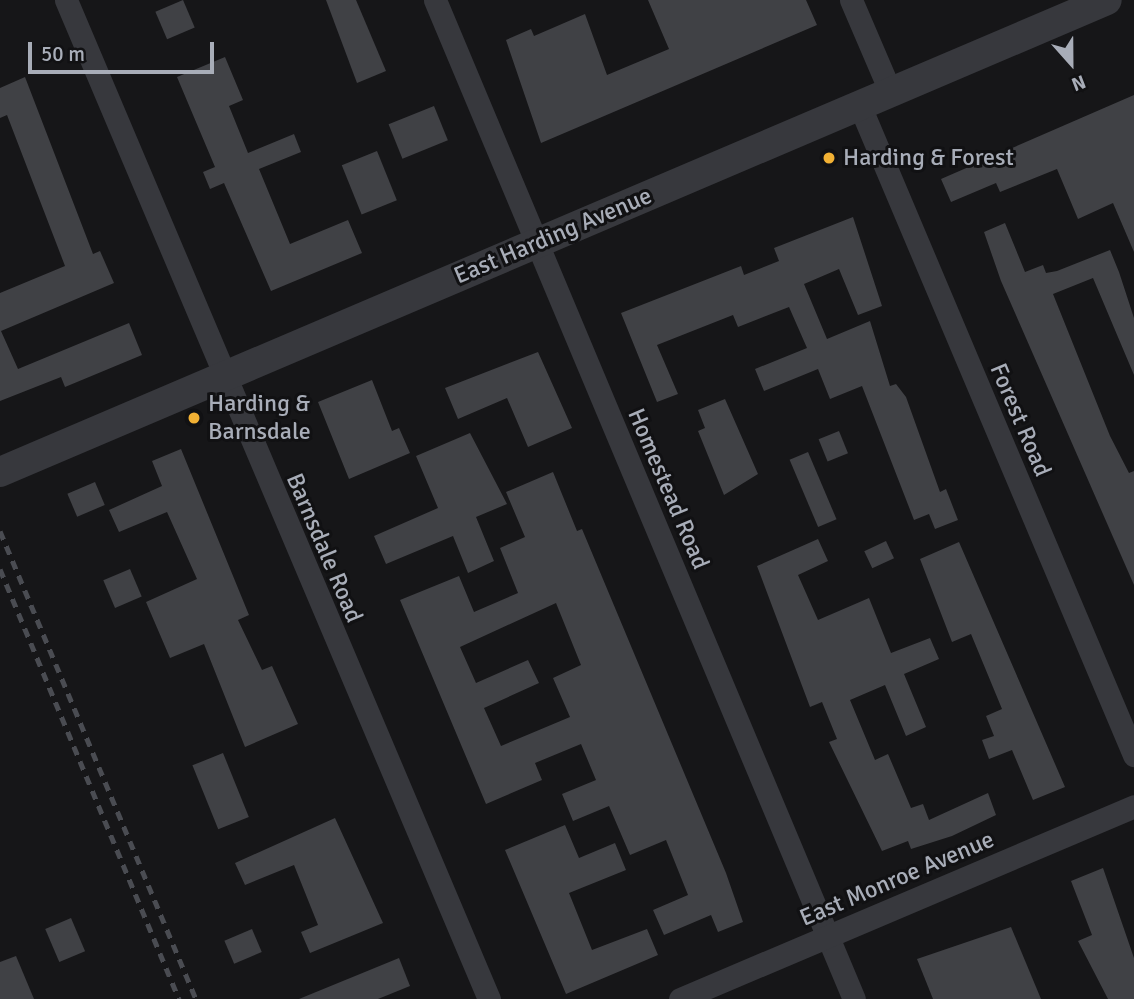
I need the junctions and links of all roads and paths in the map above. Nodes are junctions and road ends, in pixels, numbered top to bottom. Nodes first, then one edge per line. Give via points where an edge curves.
1 (66, 0) edge
2 (435, 0) edge
3 (851, 0) edge
4 (1107, 0) edge
5 (890, 91) junction
6 (859, 104) junction
7 (536, 244) junction
8 (222, 375) junction
9 (0, 471) edge
10 (1134, 755) edge
11 (1134, 806) edge
12 (828, 937) junction
13 (489, 999) edge
14 (680, 999) edge
15 (854, 999) edge

1 - 8 street, Barnsdale Road
2 - 7 street, Homestead Road
3 - 5 street
4 - 5 street, East Harding Avenue
5 - 6 street, East Harding Avenue
6 - 7 street, East Harding Avenue
6 - 10 street, Forest Road
7 - 8 street, East Harding Avenue
7 - 12 street, Homestead Road
8 - 9 street, East Harding Avenue
8 - 13 street, Barnsdale Road
11 - 12 street, East Monroe Avenue
12 - 14 street, East Monroe Avenue
12 - 15 street, Homestead Road

